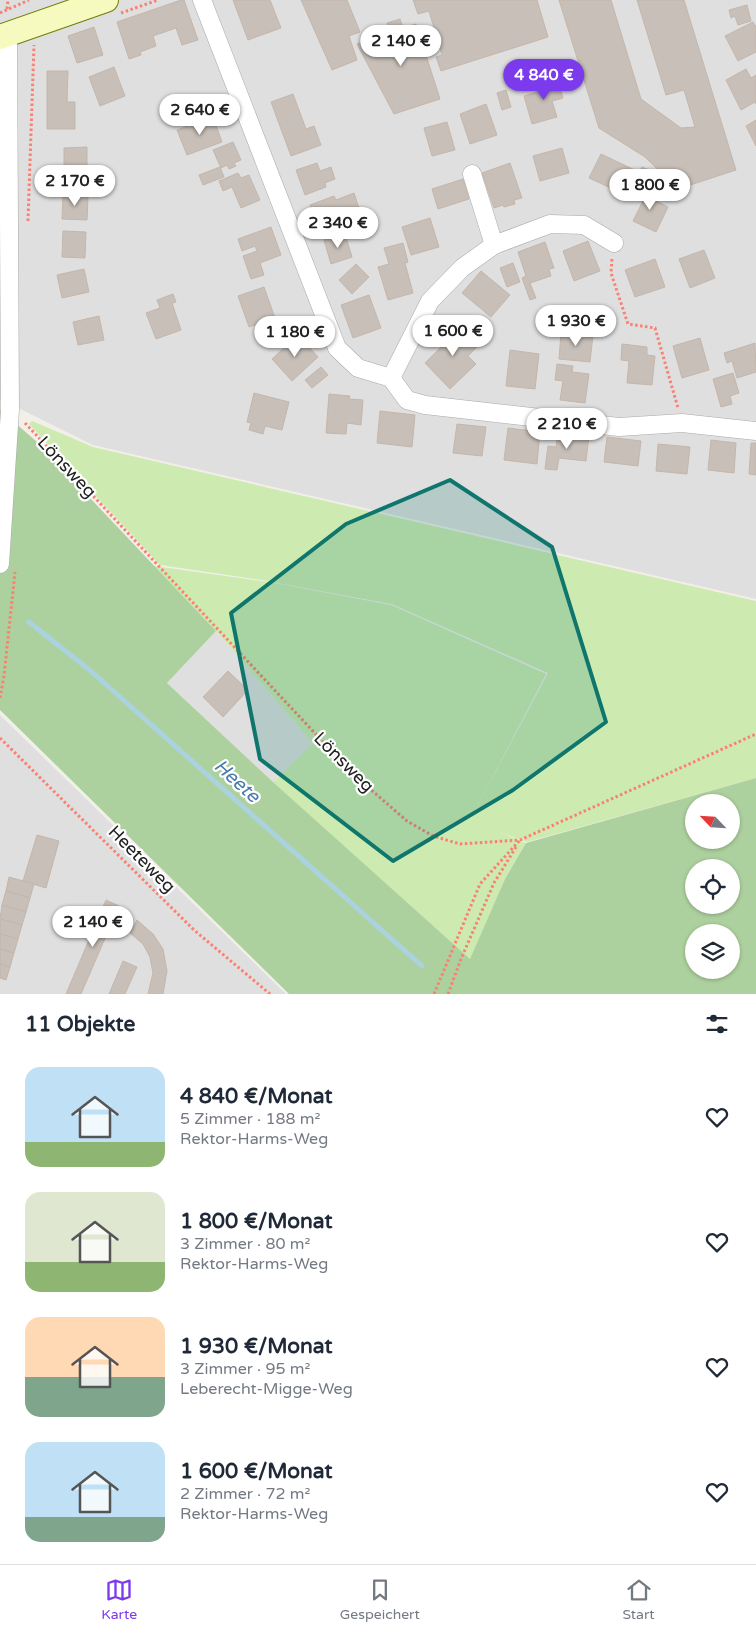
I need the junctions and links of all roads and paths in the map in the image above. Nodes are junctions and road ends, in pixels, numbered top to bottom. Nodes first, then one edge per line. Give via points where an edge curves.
1 (8, 0) edge
2 (29, 0) edge
3 (106, 0) edge
4 (202, 0) edge
5 (7, 10) junction
6 (2, 28) edge
7 (34, 43) dead end
8 (472, 174) dead end
9 (28, 226) dead end
10 (614, 243) joint
11 (494, 245) junction
12 (391, 378) junction
13 (12, 409) edge
14 (682, 423) junction
15 (756, 431) edge
16 (0, 564) edge
17 (756, 734) edge
18 (0, 738) edge
19 (520, 840) junction
20 (270, 994) edge
21 (434, 994) edge
22 (448, 994) edge

1 - 5 path
2 - 5 path
3 - 6 main road
4 - 12 street via 337,348 358,368
5 - 6 path
6 - 13 street
7 - 9 path
8 - 11 street
10 - 11 street via 584,225 550,224
10 - 14 path via 611,273 628,324 655,328
11 - 12 street via 462,268 430,301
12 - 14 street via 407,400 425,405 619,428
13 - 16 street
13 - 19 path, Lönsweg via 354,775 394,810 433,836 460,844
14 - 15 street
17 - 19 path, Lönsweg
18 - 20 path, Heeteweg via 194,930
19 - 21 path via 480,884
19 - 22 path via 494,883

